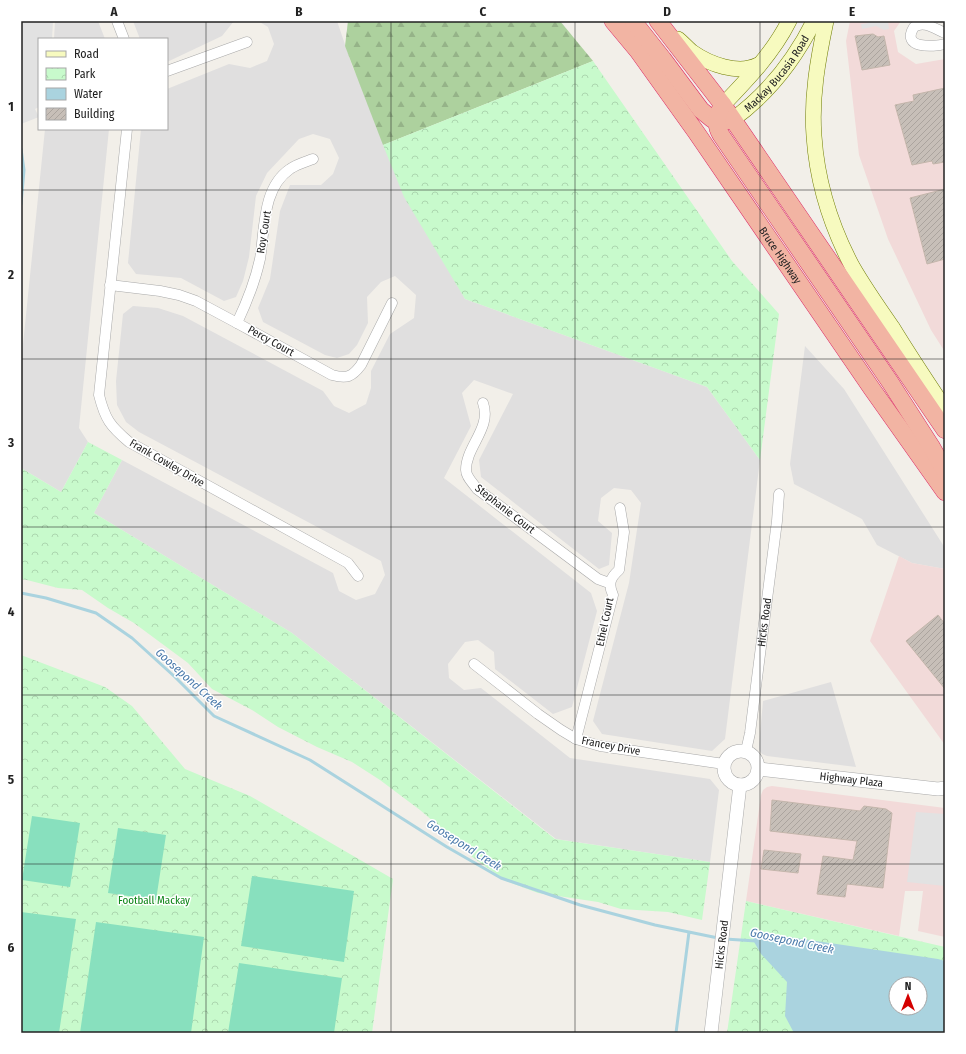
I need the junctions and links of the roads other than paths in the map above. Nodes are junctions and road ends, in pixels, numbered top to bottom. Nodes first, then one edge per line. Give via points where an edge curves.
1 (117, 21) edge
2 (613, 21) edge
3 (633, 21) edge
4 (659, 21) edge
5 (781, 21) edge
6 (789, 21) edge
7 (814, 21) edge
8 (826, 21) edge
9 (945, 33) edge
10 (124, 38) edge
11 (247, 42) dead end
12 (945, 44) edge
13 (760, 63) junction
14 (168, 71) edge
15 (724, 115) junction
16 (127, 130) edge
17 (312, 159) dead end
18 (110, 285) junction
19 (392, 303) dead end
20 (237, 322) junction
21 (483, 403) dead end
22 (945, 409) edge
23 (945, 430) edge
24 (945, 471) edge
25 (945, 492) edge
26 (779, 494) dead end
27 (620, 508) dead end
28 (358, 576) dead end
29 (609, 583) junction
30 (474, 664) dead end
31 (576, 739) junction
32 (746, 751) junction
33 (724, 764) junction
34 (759, 769) junction
35 (740, 785) junction
36 (945, 788) edge
37 (712, 1033) edge

1 - 10 street
2 - 25 highway, Bruce Highway via 638,51 696,132
3 - 15 highway via 700,110 710,118
4 - 13 main road via 689,50 703,58 736,69 749,69
4 - 15 highway
5 - 13 main road
6 - 13 main road, Mackay Bucasia Road
7 - 15 main road, Mackay Bucasia Road via 801,46 773,84 755,102
8 - 22 main road via 814,90 814,134 817,165 827,206 852,266
9 - 12 street via 921,24 913,29 911,36 919,46
11 - 14 street
13 - 15 main road, Mackay Bucasia Road
15 - 23 highway
15 - 24 highway via 718,128 724,139 890,382
16 - 18 street, Frank Cowley Drive
17 - 20 street, Roy Court via 289,170 277,181 270,198 260,259 252,289
18 - 20 street, Percy Court via 179,295
18 - 28 street, Frank Cowley Drive via 99,395 103,411 116,431 128,442 348,563
19 - 20 street, Percy Court via 361,365 350,381 332,375
21 - 29 street, Stephanie Court via 486,413 483,427 469,457 466,471 469,478 477,489 598,579
26 - 32 street, Hicks Road via 778,521
27 - 29 street, Ethel Court via 624,532 619,570
29 - 31 street, Ethel Court via 613,595
30 - 31 street, Francey Drive via 538,714
31 - 33 street, Francey Drive via 600,746
32 - 33 street via 734,752
32 - 34 street via 754,756
33 - 35 street via 728,779
34 - 35 street via 755,779
34 - 36 street, Highway Plaza
35 - 37 street, Hicks Road

